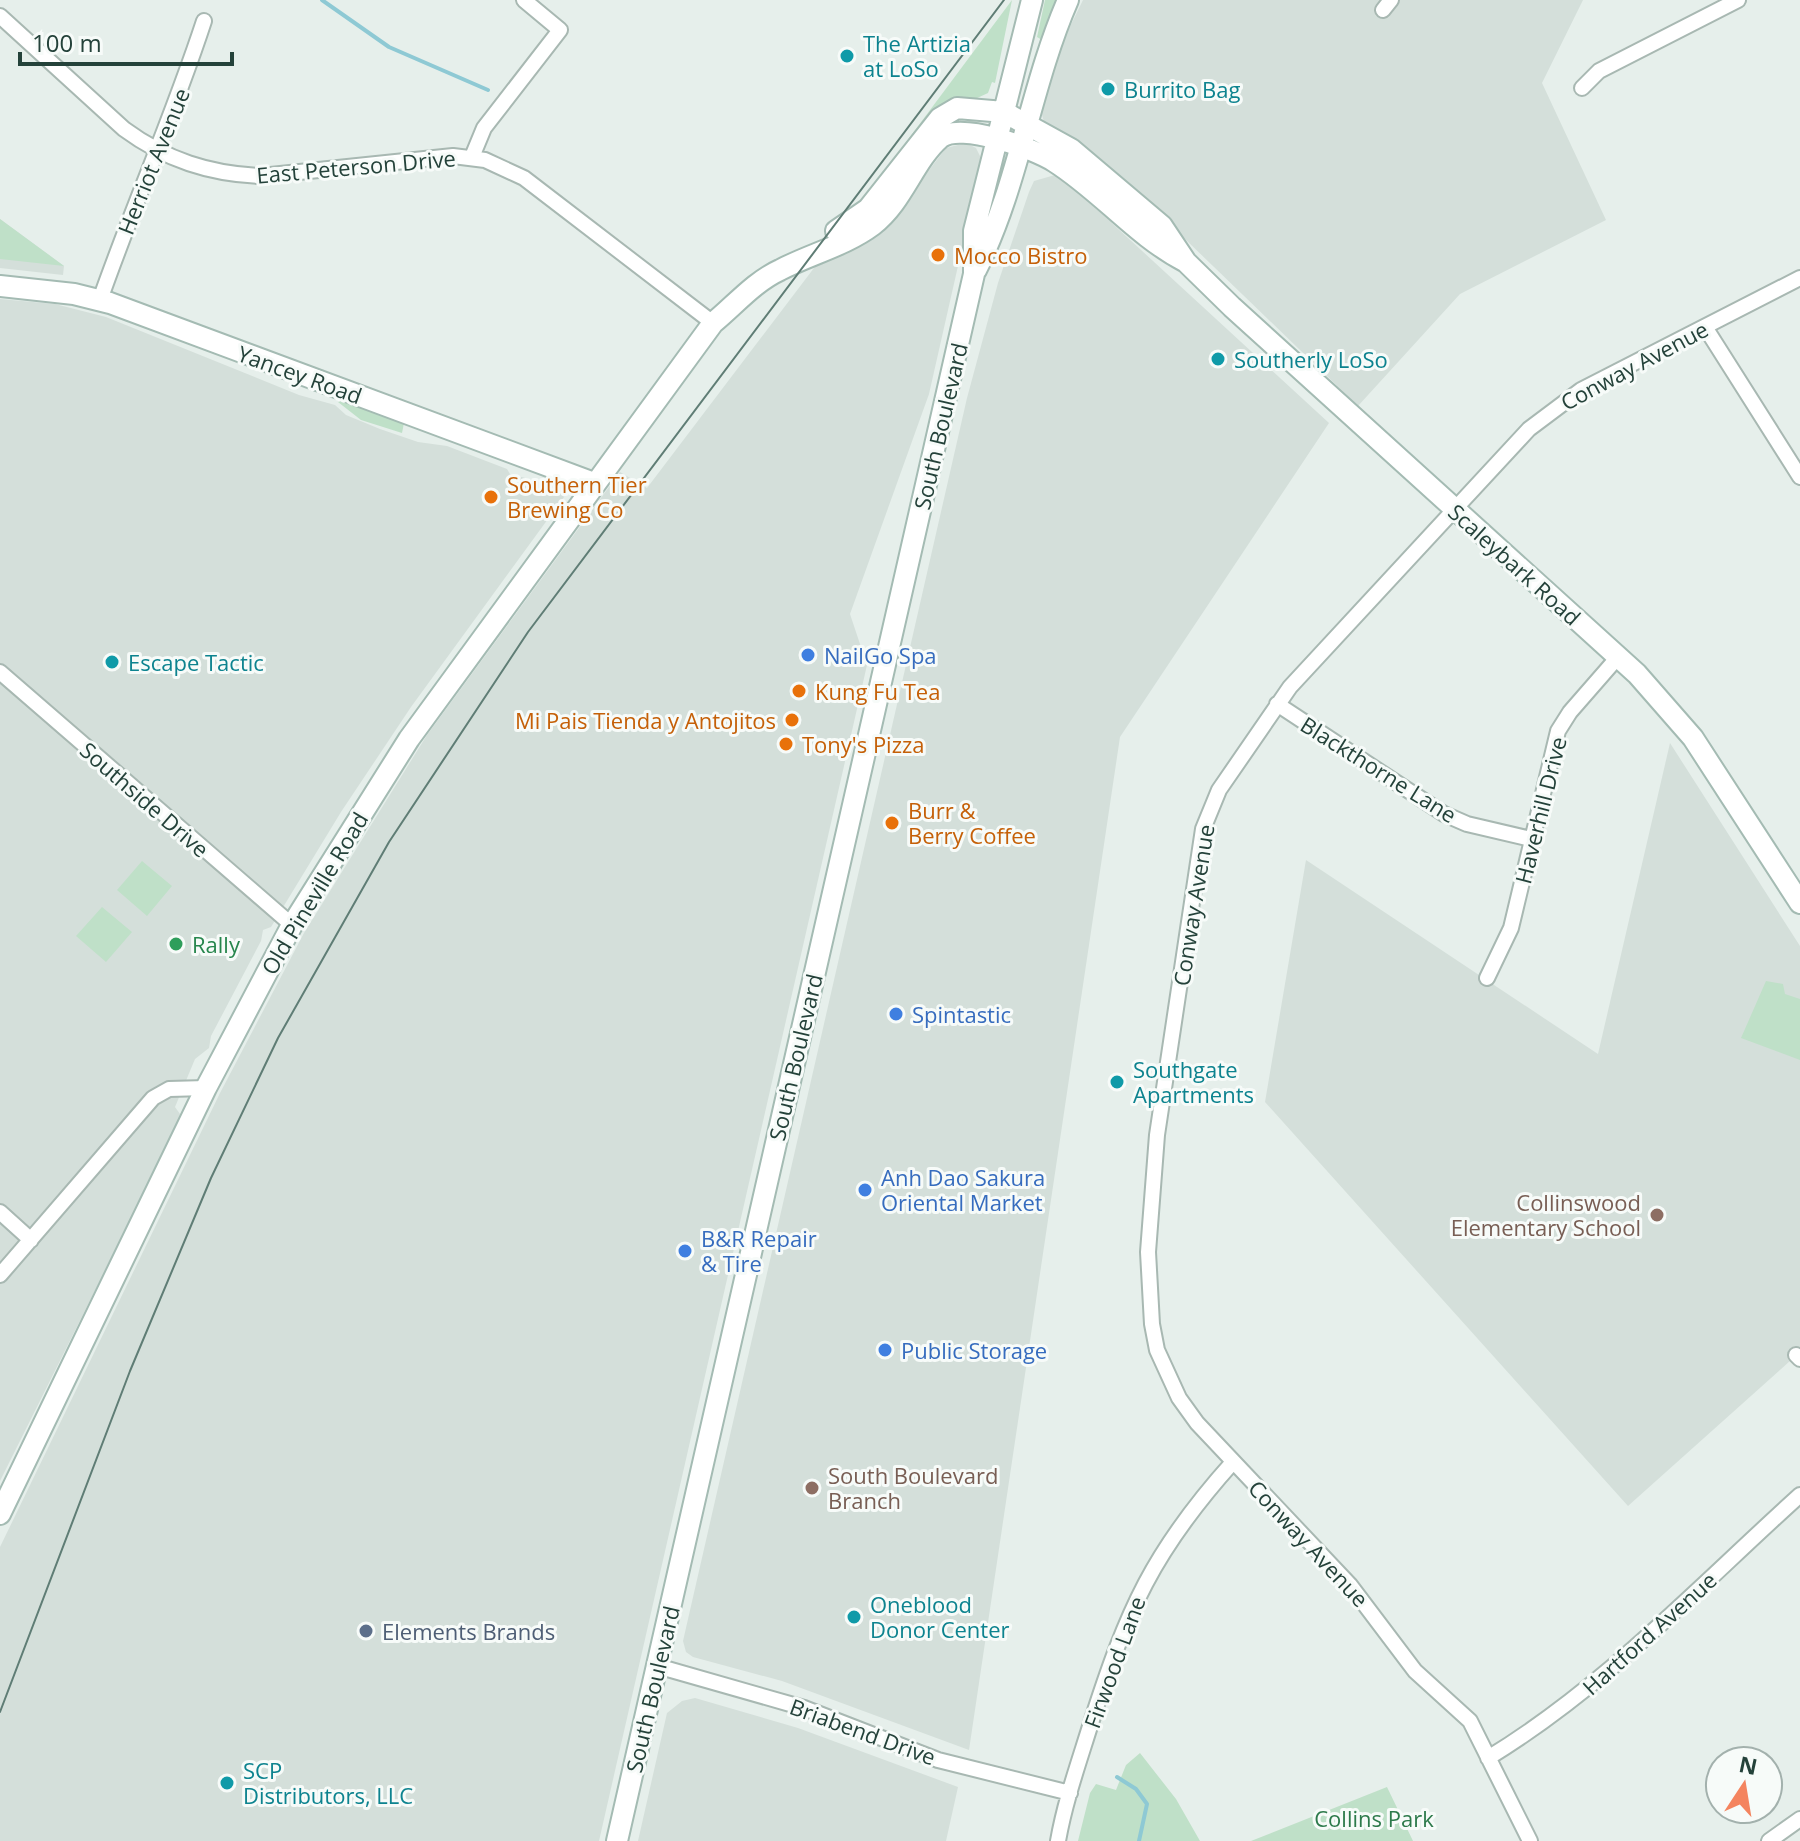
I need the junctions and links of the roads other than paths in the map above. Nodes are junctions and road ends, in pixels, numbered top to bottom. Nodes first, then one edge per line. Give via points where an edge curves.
1 (524, 0) edge
2 (1032, 0) edge
3 (1068, 0) edge
4 (1738, 0) edge
5 (0, 16) edge
6 (204, 21) dead end
7 (1582, 88) dead end
8 (1004, 112) junction
9 (1027, 122) junction
10 (997, 140) junction
11 (1019, 148) junction
12 (154, 150) junction
13 (472, 157) junction
14 (1186, 262) junction
15 (974, 274) junction
16 (1800, 278) edge
17 (0, 286) edge
18 (100, 300) junction
19 (713, 323) junction
20 (1705, 327) junction
21 (1800, 477) edge
22 (594, 483) junction
23 (1453, 508) junction
24 (1618, 657) junction
25 (0, 672) edge
26 (1277, 704) junction
27 (1531, 839) junction
28 (1800, 903) edge
29 (292, 925) junction
30 (1487, 978) dead end
31 (206, 1088) junction
32 (0, 1212) edge
33 (31, 1240) junction
34 (0, 1275) edge
35 (1233, 1462) junction
36 (1800, 1495) edge
37 (0, 1514) edge
38 (657, 1666) junction
39 (1488, 1758) junction
40 (1070, 1793) junction
41 (1800, 1819) edge
42 (617, 1841) edge
43 (1058, 1841) edge
44 (1530, 1841) edge
45 (1769, 1841) edge

1 - 13 street via 560,30 484,128
2 - 8 street, South Boulevard
3 - 9 street, South Boulevard
4 - 7 street via 1599,71
5 - 12 street, East Peterson Drive
6 - 12 street, Herriot Avenue via 171,120
8 - 9 street, Scaleybark Road
8 - 10 street, South Boulevard
8 - 19 street, Old Pineville Road via 957,108 940,118 868,209 743,279 720,302
9 - 11 street, South Boulevard
9 - 14 street, Scaleybark Road via 1071,149 1162,226
10 - 11 street, Scaleybark Road
10 - 15 street, South Boulevard via 974,231
10 - 19 street, Old Pineville Road via 968,131 940,138 874,224 770,275
11 - 14 street, Scaleybark Road via 1054,161 1155,246
11 - 15 street, South Boulevard via 993,236
12 - 13 street, East Peterson Drive via 208,170 261,176
12 - 18 street, Herriot Avenue
13 - 19 street, East Peterson Drive via 524,178
14 - 23 street, Scaleybark Road
15 - 38 street, South Boulevard
16 - 20 street, Conway Avenue
17 - 18 street, Yancey Road
18 - 22 street, Yancey Road
19 - 22 street, Old Pineville Road
20 - 21 street
20 - 23 street, Conway Avenue via 1553,408
22 - 29 street, Old Pineville Road via 409,739
23 - 24 street, Scaleybark Road
23 - 26 street, Conway Avenue
24 - 27 street, Haverhill Drive via 1558,731
24 - 28 street, Scaleybark Road via 1693,738
25 - 29 street, Southside Drive
26 - 27 street, Blackthorne Lane via 1444,814
26 - 35 street, Conway Avenue via 1219,790 1203,829 1150,1198 1149,1280 1157,1350 1179,1398
27 - 30 street, Haverhill Drive via 1511,928
29 - 31 street, Old Pineville Road
31 - 33 street via 160,1091
31 - 37 street, Old Pineville Road
32 - 33 street
33 - 34 street
35 - 39 street, Conway Avenue via 1350,1585 1415,1671 1470,1721
35 - 40 street, Firwood Lane via 1193,1507 1145,1579 1119,1637
36 - 39 street, Hartford Avenue via 1584,1693
38 - 40 street, Briabend Drive via 804,1708 938,1760
38 - 42 street, South Boulevard
39 - 44 street, Conway Avenue
40 - 43 street, Firwood Lane
41 - 45 street

